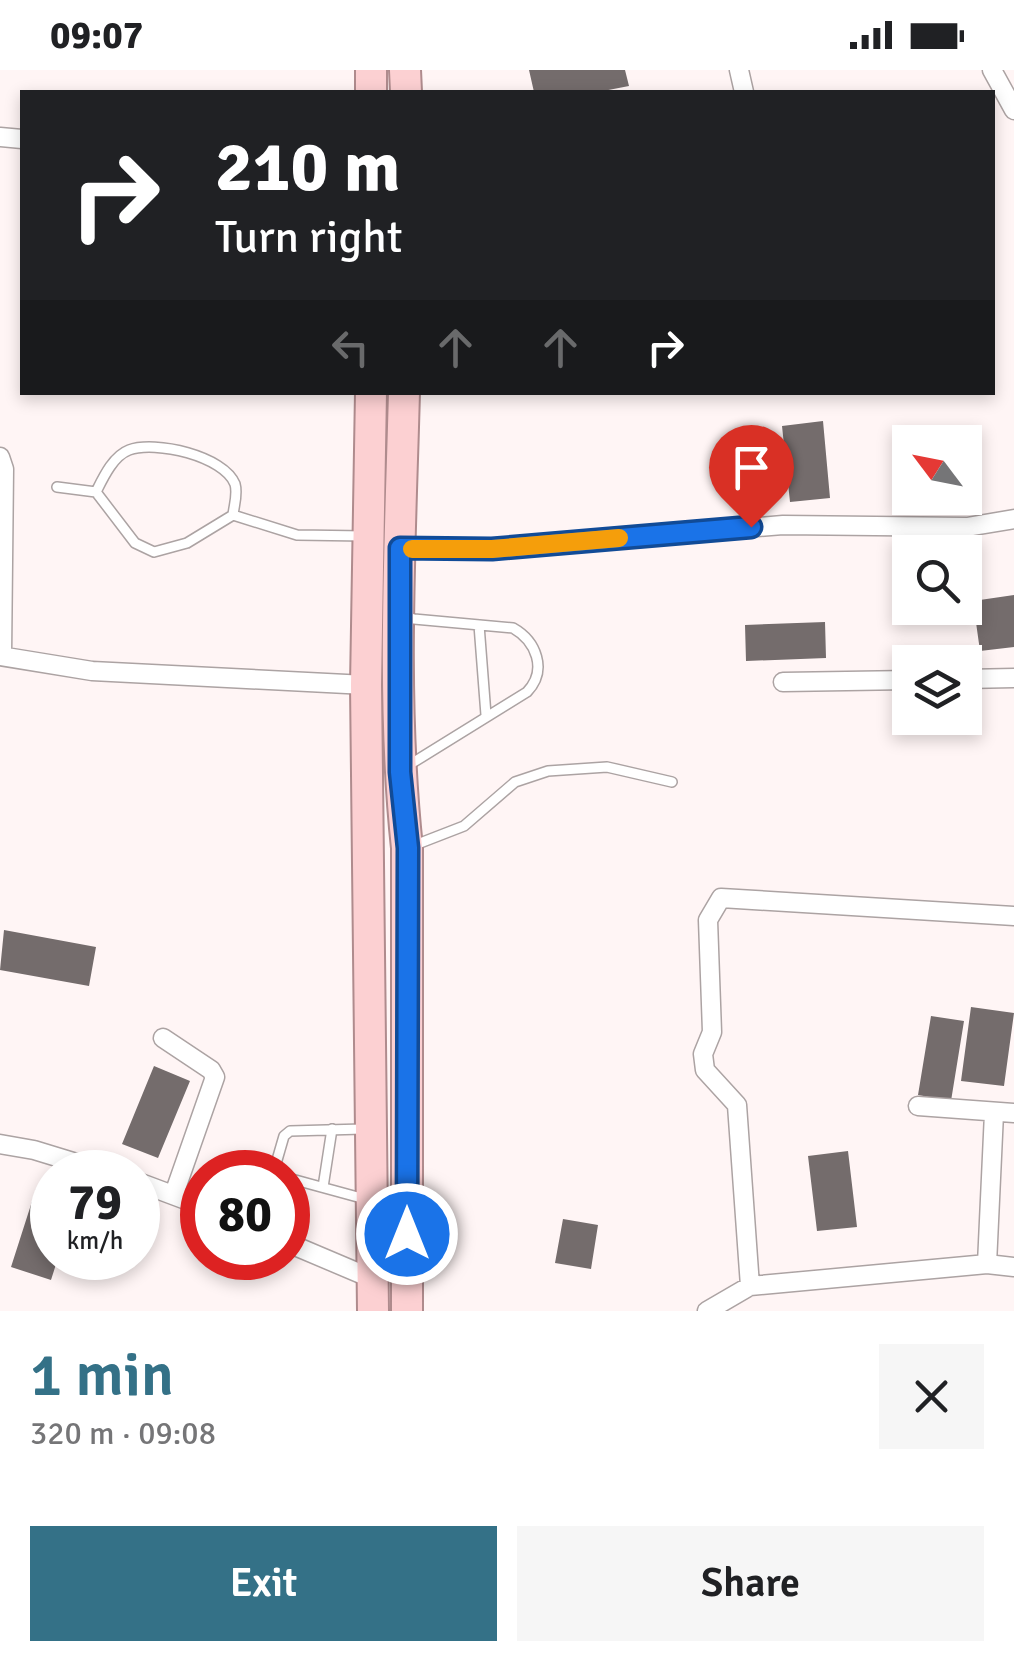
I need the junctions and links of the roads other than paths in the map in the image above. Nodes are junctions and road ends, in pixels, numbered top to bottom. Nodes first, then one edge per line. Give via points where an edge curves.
1 (992, 70) edge
2 (1014, 110) edge
3 (371, 395) edge
4 (404, 395) edge
5 (0, 457) edge
6 (56, 488) dead end
7 (96, 492) junction
8 (232, 515) junction
9 (1014, 519) edge
10 (368, 536) junction
11 (400, 548) junction
12 (399, 614) junction
13 (479, 626) junction
14 (1, 656) edge
15 (1014, 678) edge
16 (982, 679) edge
17 (892, 680) edge
18 (783, 682) dead end
19 (366, 684) junction
20 (486, 715) junction
21 (400, 772) junction
22 (672, 782) dead end
23 (408, 848) junction
24 (1014, 916) edge
25 (163, 1038) dead end
26 (918, 1106) dead end
27 (994, 1112) junction
28 (1014, 1113) edge
29 (332, 1129) junction
30 (371, 1129) junction
31 (0, 1144) edge
32 (34, 1150) edge
33 (281, 1150) edge
34 (310, 1184) edge
35 (324, 1187) junction
36 (160, 1189) edge
37 (174, 1194) junction
38 (180, 1197) edge
39 (372, 1202) junction
40 (310, 1252) edge
41 (987, 1264) junction
42 (1014, 1268) edge
43 (372, 1279) junction
44 (750, 1286) junction
45 (373, 1311) edge
46 (406, 1311) edge
47 (707, 1311) edge

1 - 2 street
3 - 10 highway
4 - 11 highway
5 - 14 street
6 - 7 lane
7 - 8 lane via 134,543 154,552 187,543
7 - 8 lane via 130,450 189,452 233,480
8 - 10 lane via 297,535
9 - 11 street via 967,526 783,525 492,549
10 - 19 highway
11 - 12 highway
12 - 13 lane
12 - 21 highway
13 - 20 lane
13 - 20 lane via 513,628 526,636 534,644 538,673 528,692
14 - 19 street via 92,671
15 - 16 street
17 - 18 street
19 - 30 highway
20 - 21 lane
21 - 23 highway
22 - 23 lane via 607,767 548,770 516,782 464,826
23 - 46 highway
24 - 44 street via 721,898 708,920 712,1032 703,1054 705,1070 737,1104
25 - 37 street via 215,1077
26 - 27 street
27 - 28 street
27 - 41 street
29 - 30 lane
29 - 33 lane via 286,1133
29 - 35 lane
30 - 39 highway
31 - 32 street
34 - 35 lane
35 - 39 lane
36 - 37 street
37 - 38 street
39 - 43 highway
40 - 43 street
41 - 42 street
41 - 44 street
43 - 45 highway
44 - 47 street

